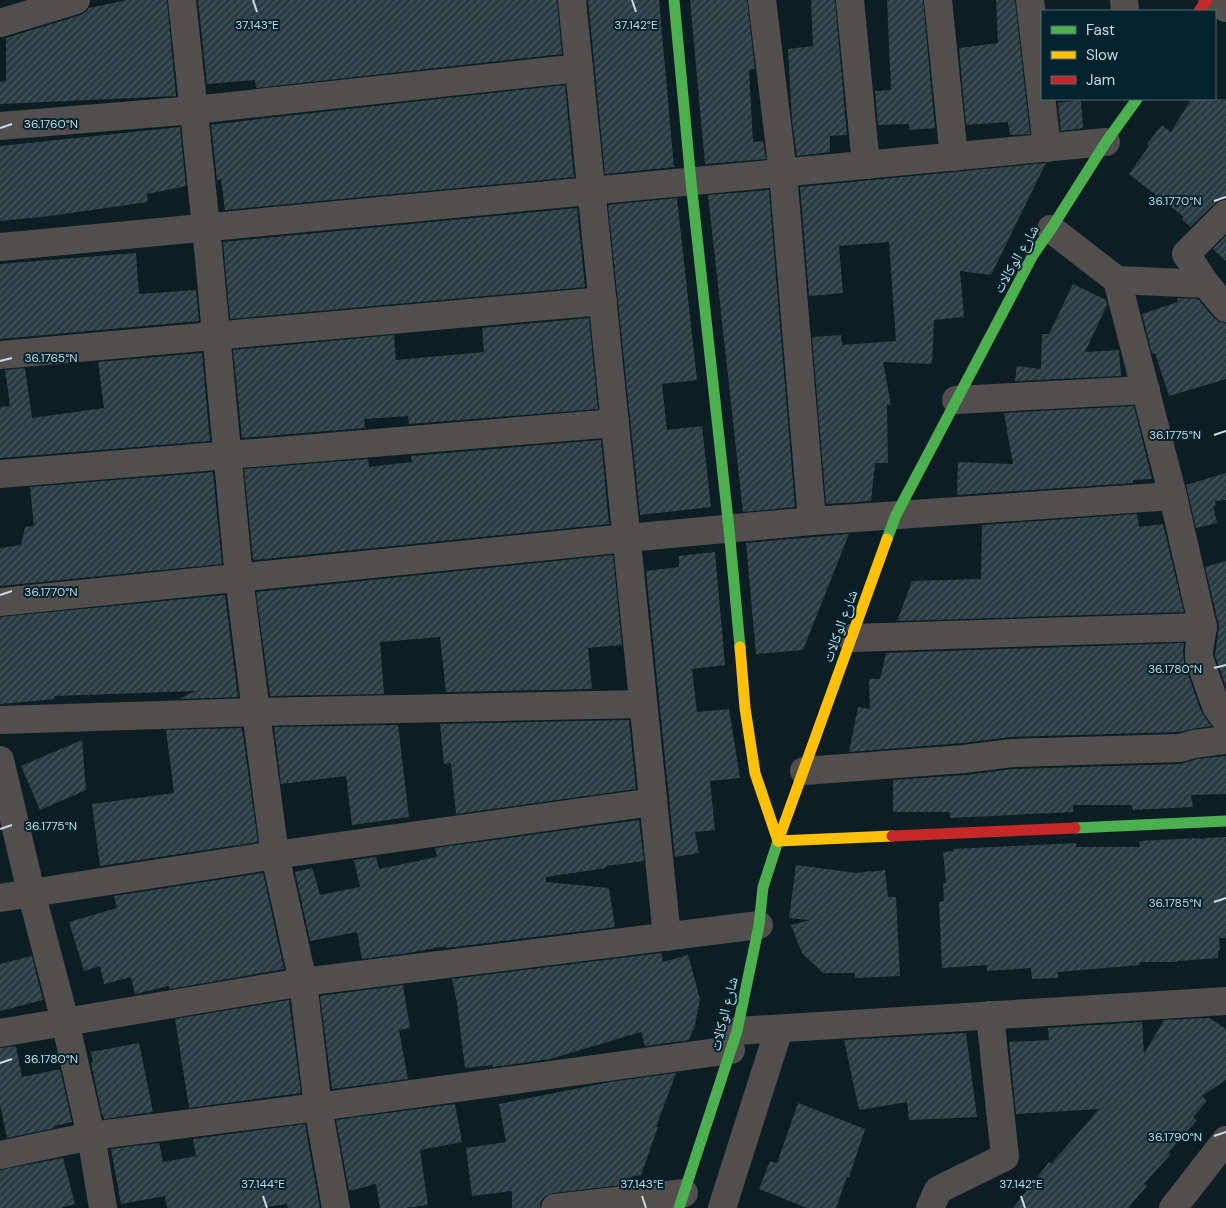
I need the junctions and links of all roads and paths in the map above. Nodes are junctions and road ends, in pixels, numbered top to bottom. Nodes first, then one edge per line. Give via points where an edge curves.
1 (76, 0) edge
2 (182, 0) edge
3 (572, 0) edge
4 (674, 0) edge
5 (762, 0) edge
6 (850, 0) edge
7 (938, 0) edge
8 (1030, 0) edge
9 (1212, 0) edge
10 (1226, 8) edge
11 (14, 13) edge
12 (579, 68) junction
13 (1041, 96) edge
14 (1041, 100) edge
15 (1136, 100) edge
16 (194, 110) junction
17 (0, 126) edge
18 (1106, 142) junction
19 (1047, 148) junction
20 (954, 157) junction
21 (866, 165) junction
22 (783, 173) junction
23 (692, 182) junction
24 (592, 191) junction
25 (1226, 214) edge
26 (206, 227) junction
27 (1051, 230) junction
28 (0, 246) edge
29 (1117, 280) junction
30 (1206, 284) junction
31 (603, 301) junction
32 (1226, 308) edge
33 (216, 336) junction
34 (0, 355) edge
35 (1146, 390) junction
36 (956, 400) junction
37 (615, 423) junction
38 (228, 455) junction
39 (0, 474) edge
40 (1173, 496) junction
41 (896, 515) junction
42 (812, 521) junction
43 (729, 529) junction
44 (627, 538) junction
45 (239, 578) junction
46 (0, 602) edge
47 (1203, 627) junction
48 (851, 638) junction
49 (643, 704) junction
50 (1223, 710) edge
51 (256, 712) junction
52 (0, 720) edge
53 (1226, 740) edge
54 (0, 760) edge
55 (804, 770) junction
56 (653, 802) junction
57 (1226, 821) edge
58 (778, 841) junction
59 (275, 855) junction
60 (31, 892) junction
61 (0, 898) edge
62 (759, 925) junction
63 (667, 937) junction
64 (303, 982) junction
65 (1226, 1001) edge
66 (990, 1016) junction
67 (65, 1021) junction
68 (779, 1029) junction
69 (0, 1033) edge
70 (734, 1041) junction
71 (318, 1107) junction
72 (91, 1136) junction
73 (1226, 1140) edge
74 (0, 1155) edge
75 (682, 1200) edge
76 (103, 1208) edge
77 (336, 1208) edge
78 (555, 1208) edge
79 (722, 1208) edge
80 (930, 1208) edge
81 (1173, 1208) edge

1 - 11 street
2 - 16 street
3 - 12 street
4 - 23 street
5 - 22 street
6 - 21 street
7 - 20 street
8 - 13 street
9 - 10 street
12 - 16 street
12 - 24 street
14 - 19 street
15 - 18 street, شارع الوكالات
16 - 17 street
16 - 26 street
18 - 19 street
18 - 27 street, شارع الوكالات
19 - 20 street
20 - 21 street
21 - 22 street
22 - 23 street
22 - 42 street
23 - 24 street
23 - 43 street
24 - 26 street
24 - 31 street
25 - 30 street via 1186,254
26 - 28 street
26 - 33 street
27 - 29 street
27 - 36 street, شارع الوكالات via 1033,255
29 - 30 street
29 - 35 street
30 - 32 street
31 - 33 street
31 - 37 street
33 - 34 street
33 - 38 street
35 - 36 street
35 - 40 street
36 - 41 street, شارع الوكالات
37 - 38 street
37 - 44 street
38 - 39 street
38 - 45 street
40 - 41 street
40 - 47 street
41 - 42 street
41 - 48 street, شارع الوكالات
42 - 43 street
43 - 44 street
43 - 58 street via 745,708 755,773
44 - 45 street
44 - 49 street
45 - 46 street
45 - 51 street
47 - 48 street
47 - 50 street via 1199,658
48 - 55 street, شارع الوكالات
49 - 51 street
49 - 56 street
51 - 52 street
51 - 59 street
53 - 55 street via 1180,748 1012,753
54 - 60 street
55 - 58 street, شارع الوكالات
56 - 59 street
56 - 63 street
57 - 58 street
58 - 62 street, شارع الوكالات via 763,887
59 - 60 street
59 - 64 street
60 - 61 street
60 - 67 street
62 - 63 street
62 - 70 street, شارع الوكالات
63 - 64 street
64 - 67 street
64 - 71 street
65 - 66 street
66 - 68 street
66 - 80 street via 1005,1158 938,1190
67 - 69 street
67 - 72 street
68 - 70 street
68 - 79 street
70 - 71 street
70 - 75 street, شارع الوكالات
71 - 72 street
71 - 77 street
72 - 74 street
72 - 76 street
73 - 81 street
75 - 78 street

